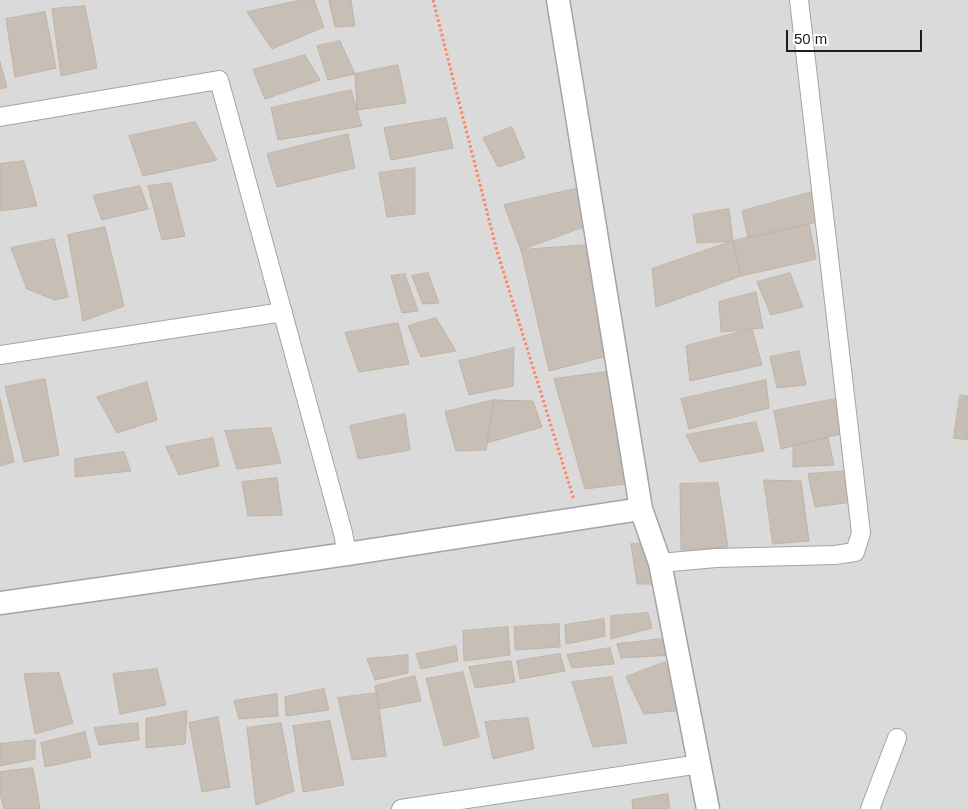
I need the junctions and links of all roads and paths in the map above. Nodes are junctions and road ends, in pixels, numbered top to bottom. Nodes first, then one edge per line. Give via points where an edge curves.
1 (433, 0) edge
2 (558, 0) edge
3 (799, 0) edge
4 (0, 117) edge
5 (283, 312) junction
6 (0, 355) edge
7 (641, 508) junction
8 (580, 518) junction
9 (347, 554) junction
10 (660, 563) junction
11 (0, 603) edge
12 (896, 738) dead end
13 (700, 764) junction
14 (401, 809) edge
15 (708, 809) edge
16 (870, 809) edge

1 - 8 path via 497,251
2 - 7 street
3 - 10 street via 861,533 855,552 835,556 716,558
4 - 5 street via 219,80
5 - 6 street
5 - 9 street
7 - 8 street
7 - 10 street
8 - 9 street
9 - 11 street
10 - 13 street
12 - 16 street
13 - 14 street
13 - 15 street

